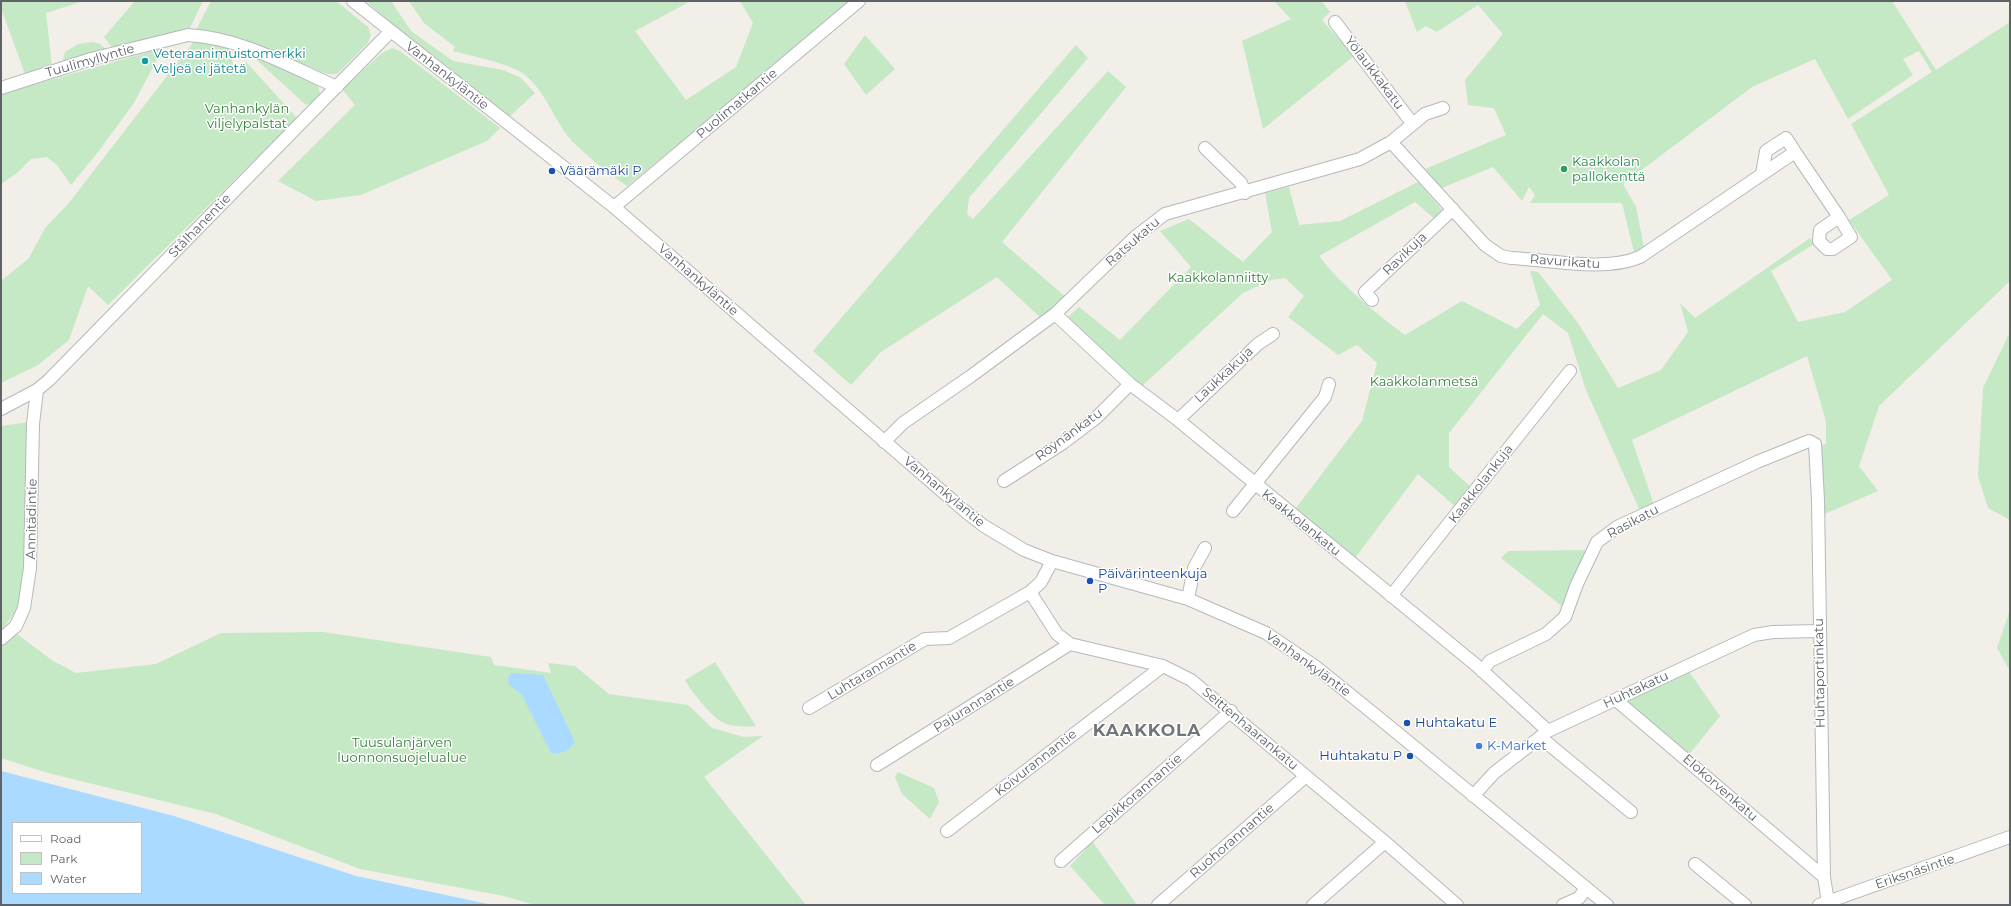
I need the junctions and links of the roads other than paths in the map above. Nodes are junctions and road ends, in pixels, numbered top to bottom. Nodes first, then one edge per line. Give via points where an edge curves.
1 (354, 1) edge
2 (859, 1) edge
3 (1335, 22) dead end
4 (391, 31) junction
5 (337, 87) junction
6 (1, 88) edge
7 (1443, 108) dead end
8 (1412, 123) junction
9 (1391, 142) junction
10 (1204, 148) dead end
11 (1795, 152) junction
12 (1762, 174) junction
13 (1245, 192) junction
14 (614, 207) junction
15 (1453, 209) junction
16 (1839, 217) dead end
17 (1372, 300) dead end
18 (1055, 314) junction
19 (1273, 334) dead end
20 (1570, 371) dead end
21 (1130, 384) junction
22 (1329, 384) dead end
23 (37, 390) junction
24 (1, 409) edge
25 (1178, 420) junction
26 (884, 442) junction
27 (1814, 444) joint
28 (1004, 481) dead end
29 (1254, 484) junction
30 (1234, 511) dead end
31 (1205, 548) dead end
32 (1052, 561) junction
33 (1030, 592) junction
34 (1391, 596) junction
35 (1188, 599) junction
36 (1819, 631) junction
37 (1, 639) edge
38 (1070, 644) junction
39 (1163, 666) junction
40 (1482, 671) junction
41 (1616, 700) junction
42 (809, 708) dead end
43 (1231, 711) junction
44 (1544, 734) junction
45 (878, 765) dead end
46 (1306, 776) junction
47 (1473, 796) junction
48 (1631, 812) dead end
49 (947, 831) dead end
50 (2010, 837) edge
51 (1385, 842) junction
52 (1061, 861) dead end
53 (1695, 864) dead end
54 (1824, 877) junction
55 (1586, 888) junction
56 (1823, 903) edge
57 (1158, 905) edge
58 (1313, 905) edge
59 (1457, 905) edge
60 (1563, 905) edge
61 (1607, 905) edge
62 (1745, 905) edge

1 - 4 street, Vanhankyläntie
2 - 14 street, Puolimatkantie
3 - 8 street, Yölaukkakatu
4 - 5 street, Stålhanentie
4 - 14 street, Vanhankyläntie
5 - 6 street, Tuulimyllyntie via 240,44 188,35 91,59
5 - 23 street, Stålhanentie
7 - 8 street, Ratsukatu via 1425,114
8 - 9 street, Ratsukatu
9 - 13 street, Ratsukatu via 1360,159
9 - 15 street, Ravurikatu
10 - 13 street via 1241,183
11 - 12 street, Ravurikatu
11 - 12 street via 1786,138 1766,151
11 - 16 street
12 - 15 street, Ravurikatu via 1640,257 1619,264 1501,256 1485,245
13 - 18 street, Ratsukatu via 1165,214 1135,237
14 - 26 street, Vanhankyläntie
15 - 17 street, Ravikuja via 1366,292
18 - 21 street, Kaakkolankatu
18 - 26 street, Ratsukatu via 903,423
19 - 25 street, Laukkakuja via 1258,344
20 - 34 street, Kaakkolankuja
21 - 25 street, Kaakkolankatu
21 - 28 street, Röynänkatu via 1096,418
22 - 29 street via 1325,397
23 - 24 street, Stålhanentie
23 - 37 street, Annitädintie via 33,424 30,568 24,608 16,626
25 - 29 street, Kaakkolankatu
26 - 32 street, Vanhankyläntie via 984,526 1024,550
27 - 36 street, Huhtaportinkatu via 1818,500
27 - 40 street, Rasikatu via 1809,441 1758,462 1617,527 1597,542 1565,617 1546,634 1490,661
29 - 30 street
29 - 34 street, Kaakkolankatu
31 - 35 street via 1194,568
32 - 33 street, Luhtarannantie via 1041,582
32 - 35 street, Vanhankyläntie
33 - 38 street, Seittenhaarankatu via 1057,634
33 - 42 street, Luhtarannantie via 949,638 925,639
34 - 40 street, Kaakkolankatu
35 - 47 street, Vanhankyläntie via 1266,633 1294,652
36 - 41 street, Huhtakatu via 1754,635
36 - 54 street, Huhtaportinkatu
38 - 39 street, Seittenhaarankatu
38 - 45 street, Pajurannantie
39 - 43 street, Seittenhaarankatu via 1191,680
39 - 49 street, Koivurannantie
40 - 44 street, Kaakkolankatu
41 - 44 street, Huhtakatu
41 - 54 street, Elokorvenkatu
43 - 46 street, Seittenhaarankatu
43 - 52 street, Lepikkorannantie
44 - 47 street, Huhtakatu via 1494,773
44 - 48 street, Kaakkolankatu
46 - 51 street, Seittenhaarankatu
46 - 57 street, Ruohorannantie
47 - 55 street, Vanhankyläntie
50 - 56 street, Eriksnäsintie
51 - 58 street
51 - 59 street, Seittenhaarankatu
53 - 62 street
54 - 56 street, Huhtaportinkatu
55 - 60 street via 1579,898
55 - 61 street, Vanhankyläntie

